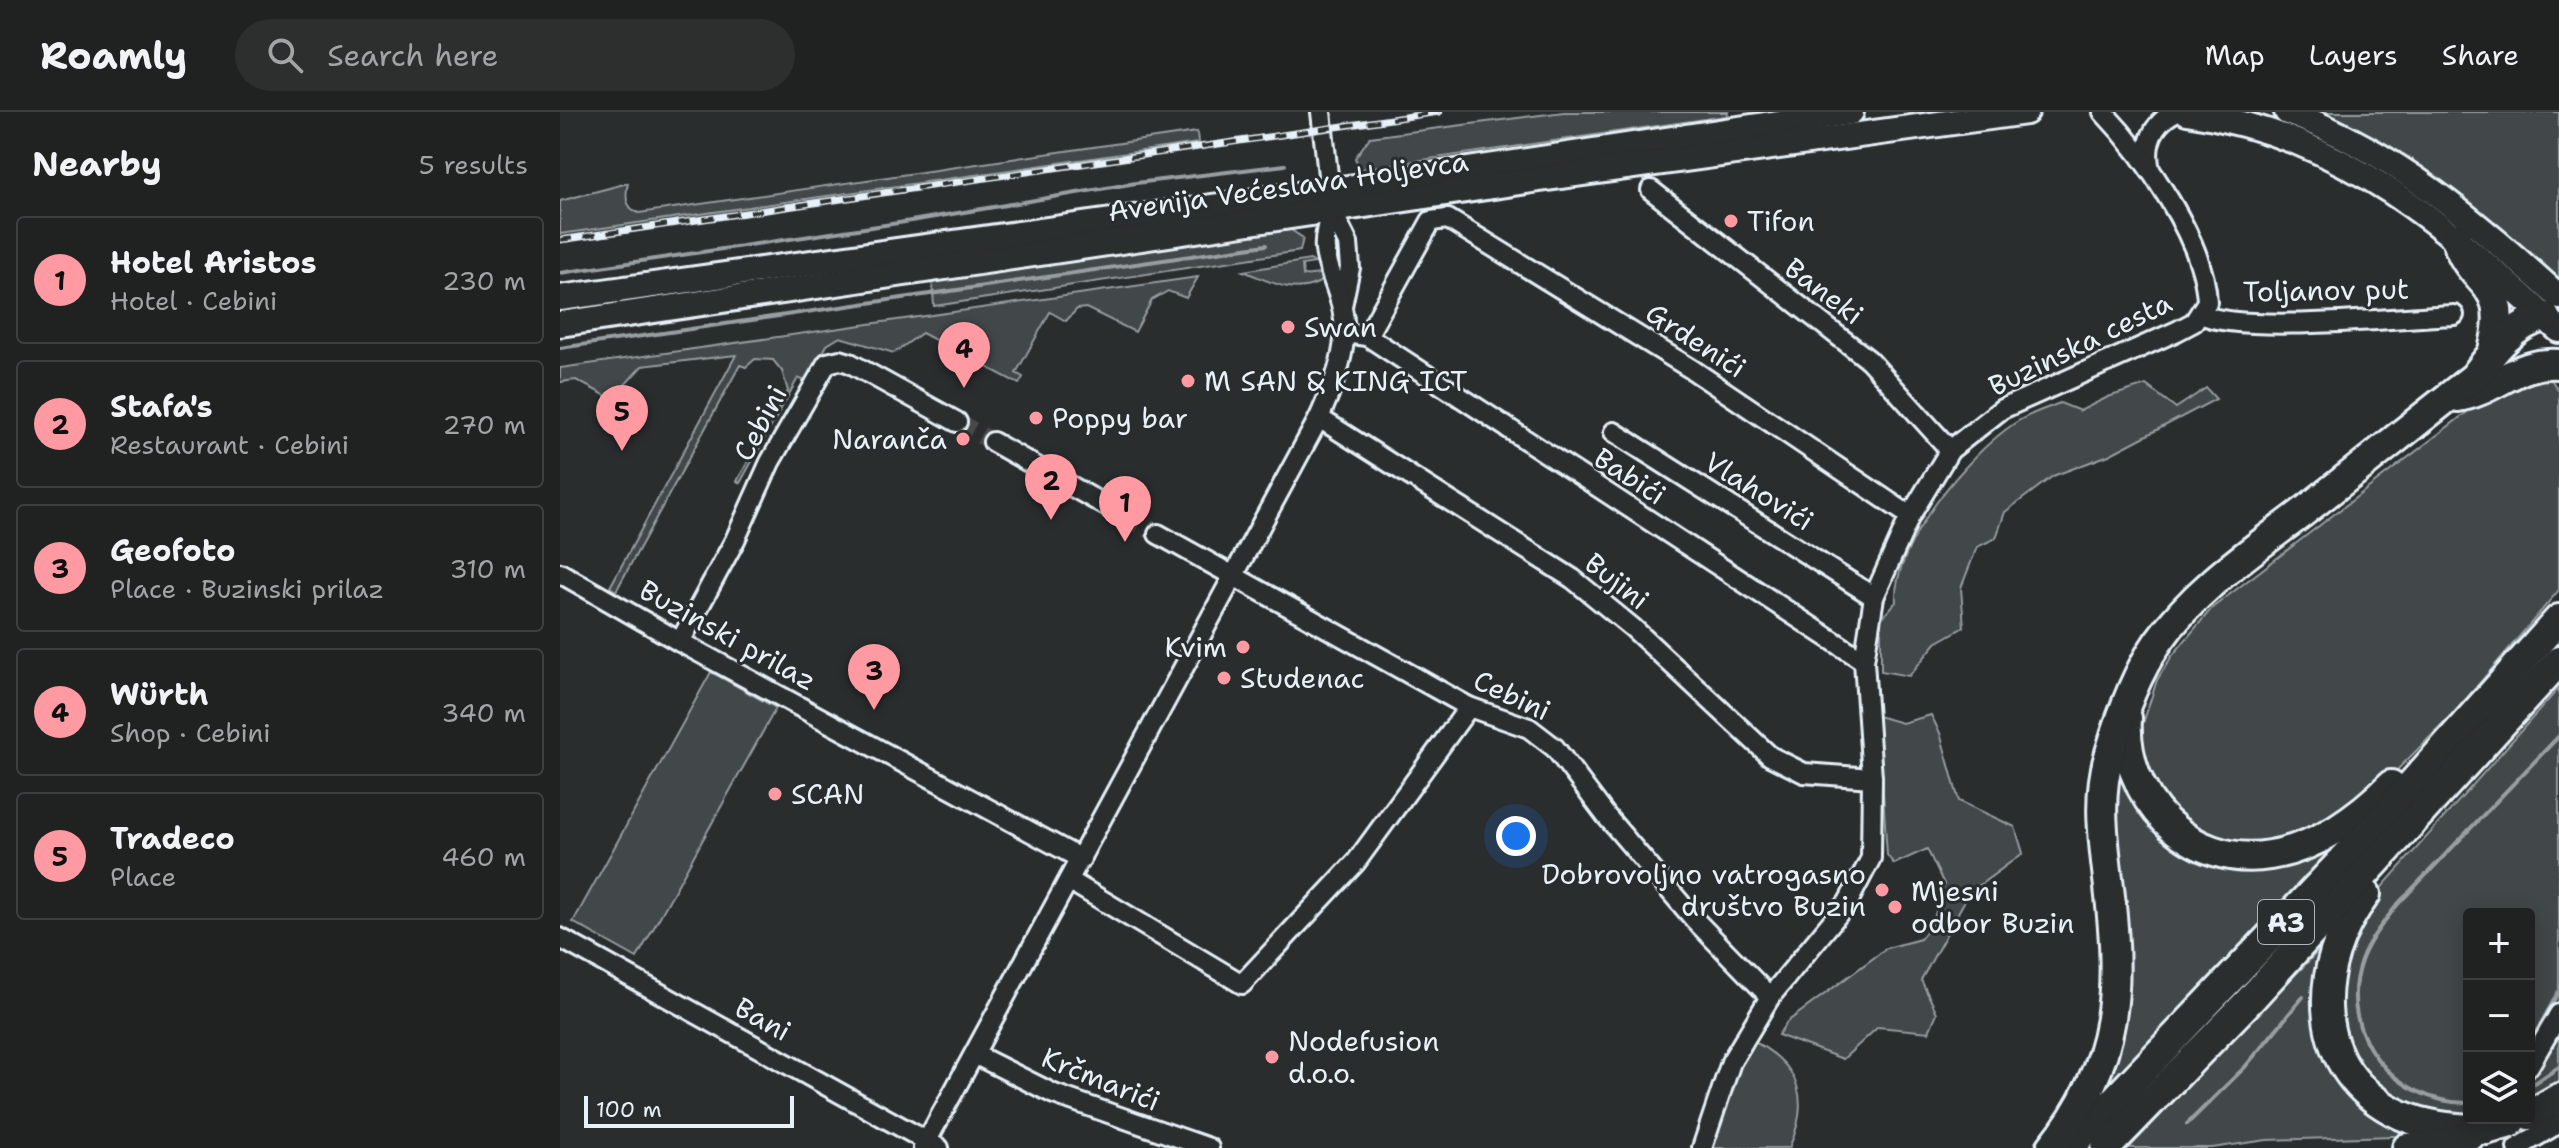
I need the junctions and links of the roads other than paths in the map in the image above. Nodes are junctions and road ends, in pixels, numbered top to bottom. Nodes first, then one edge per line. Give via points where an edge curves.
1 (1321, 112) edge
2 (1851, 112) edge
3 (2026, 112) edge
4 (2103, 112) edge
5 (2175, 112) edge
6 (2187, 112) edge
7 (2287, 112) edge
8 (2152, 176) junction
9 (1651, 190) dead end
10 (1331, 200) junction
11 (2456, 238) junction
12 (560, 298) edge
13 (2556, 312) edge
14 (2201, 314) junction
15 (2454, 315) dead end
16 (560, 324) edge
17 (1344, 333) junction
18 (1367, 336) junction
19 (2492, 354) junction
20 (2559, 364) edge
21 (2474, 377) junction
22 (2446, 399) junction
23 (1319, 418) junction
24 (957, 422) tunnel mouth
25 (1614, 432) dead end
26 (993, 442) tunnel mouth
27 (1950, 450) junction
28 (1124, 516) tunnel mouth
29 (1910, 516) junction
30 (1158, 534) tunnel mouth
31 (560, 573) edge
32 (1234, 578) junction
33 (1874, 597) junction
34 (2559, 619) edge
35 (680, 642) junction
36 (1864, 661) junction
37 (2559, 661) edge
38 (2497, 691) junction
39 (2129, 701) junction
40 (1469, 707) junction
41 (2491, 739) junction
42 (1872, 778) junction
43 (1081, 859) junction
44 (1070, 881) junction
45 (560, 938) edge
46 (1770, 997) junction
47 (2559, 1014) edge
48 (976, 1055) junction
49 (2535, 1056) edge
50 (2559, 1098) edge
51 (2559, 1123) edge
52 (2507, 1129) edge
53 (930, 1146) edge
54 (1209, 1148) edge
55 (1702, 1148) edge
56 (2051, 1148) edge
57 (2069, 1148) edge
58 (2106, 1148) edge
59 (2407, 1148) edge

1 - 10 street
2 - 10 main road, Avenija Većeslava Holjevca
3 - 10 main road, Avenija Većeslava Holjevca
4 - 8 street, Buzinska cesta
5 - 8 street via 2155,126 2150,137
6 - 11 main road via 2257,127 2326,152 2389,188
7 - 13 main road via 2363,144 2477,223
8 - 14 street, Buzinska cesta via 2185,228 2202,270 2207,302
9 - 27 street, Baneki via 1869,360
10 - 12 main road, Avenija Većeslava Holjevca
10 - 16 main road, Avenija Većeslava Holjevca
10 - 17 street via 1348,243
11 - 13 main road
11 - 19 highway via 2466,262 2494,296 2498,330
13 - 19 highway via 2520,328
13 - 21 highway via 2526,345
14 - 15 street, Toljanov put via 2212,320 2263,323
14 - 27 street, Buzinska cesta via 2138,351 2002,409
17 - 18 street
17 - 23 street via 1337,371
18 - 29 street, Grdenići via 1426,227 1436,218 1448,219 1693,370
18 - 36 street, Babići
19 - 21 highway
20 - 22 highway via 2517,370 2476,393
21 - 22 highway
22 - 39 highway via 2205,590 2158,642
23 - 32 street
23 - 42 street, Bujini via 1573,579 1770,756 1804,773
24 - 35 street, Cebini via 850,363 827,363 770,462
25 - 33 street, Vlahovići
26 - 28 street
27 - 29 street, Buzinska cesta
29 - 33 street, Buzinska cesta
30 - 32 street, Cebini
31 - 35 street, Buzinski prilaz
32 - 40 street, Cebini
32 - 43 street
33 - 36 street, Buzinska cesta
34 - 38 highway, A3
35 - 43 street, Buzinski prilaz
36 - 42 street, Buzinska cesta
37 - 41 highway, A3
38 - 39 highway via 2466,709 2361,812 2311,842 2257,856 2195,844 2154,810 2131,758
38 - 57 highway, A3
39 - 56 highway via 2109,755 2102,812 2115,942 2113,1019 2090,1090
40 - 44 street via 1356,862 1242,984
40 - 46 street, Cebini via 1529,728 1555,748 1684,907
41 - 52 highway via 2478,768 2350,916 2330,962 2325,1006 2344,1063 2380,1103 2420,1122
41 - 58 highway, A3
42 - 46 street, Buzinska cesta via 1871,858 1861,880
43 - 44 street
44 - 48 street
45 - 53 street, Bani
46 - 55 street, Buzinska cesta via 1731,1062
47 - 49 street
48 - 53 street
48 - 54 street, Krčmarići via 1054,1094
50 - 52 highway
51 - 52 street
52 - 59 highway

